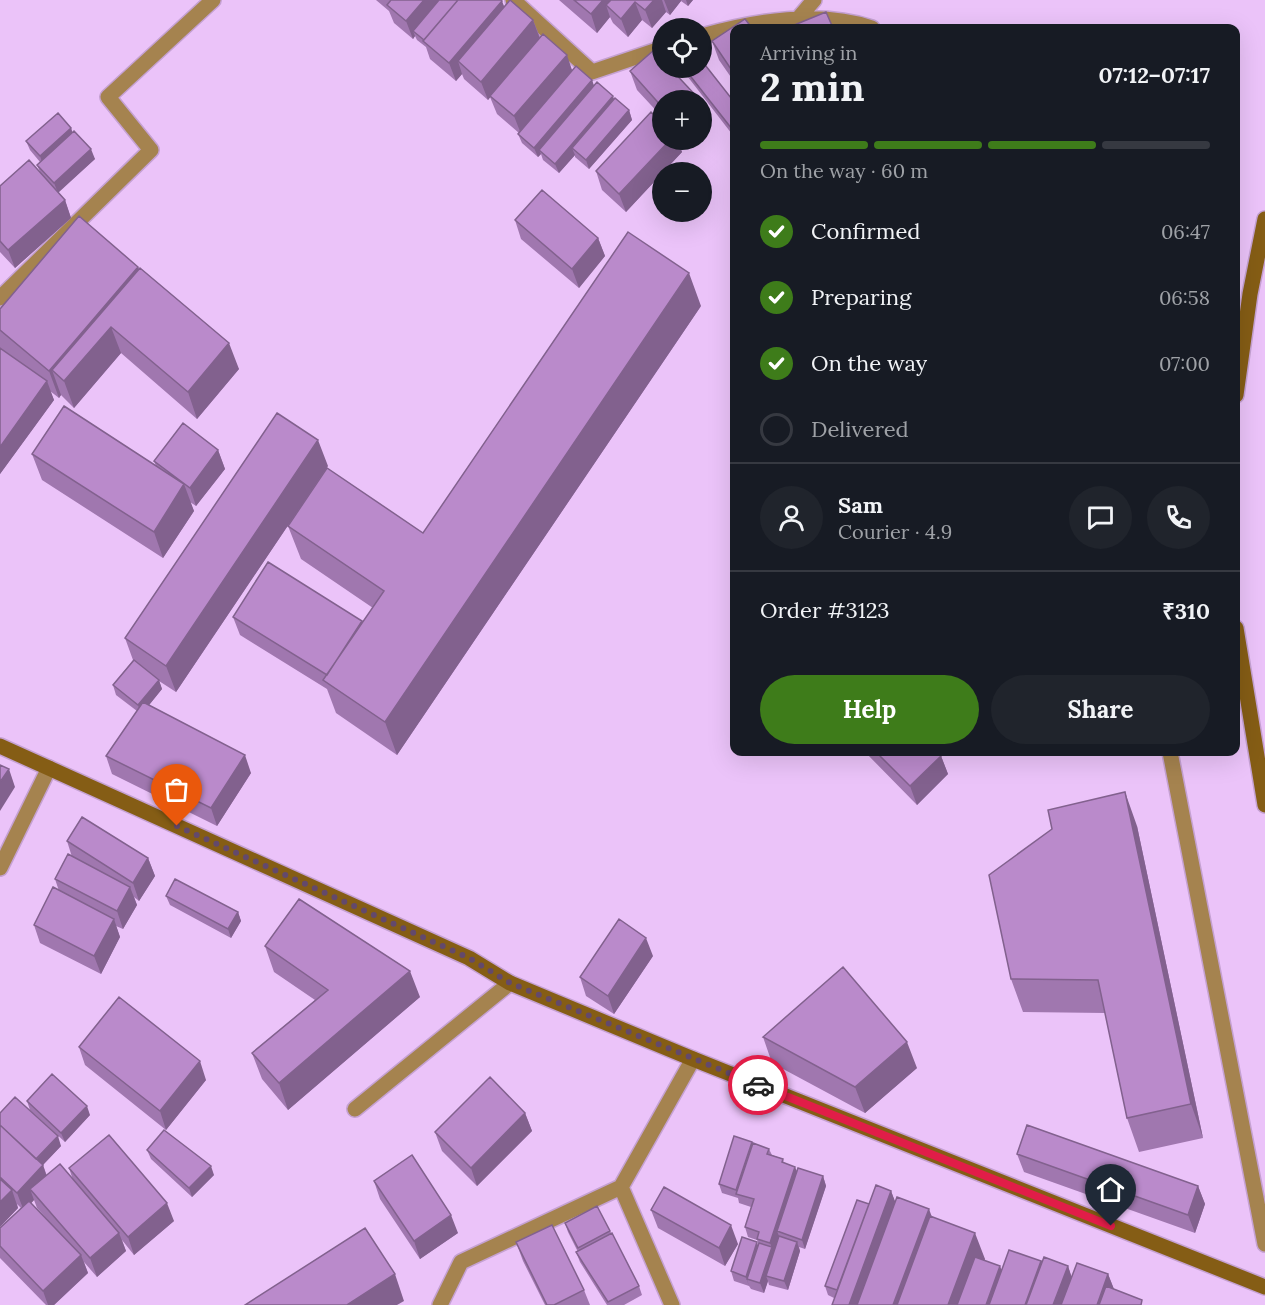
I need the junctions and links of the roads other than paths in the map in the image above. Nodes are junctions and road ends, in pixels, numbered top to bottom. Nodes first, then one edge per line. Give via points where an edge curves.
1 (213, 0) edge
2 (814, 0) edge
3 (516, 1) edge
4 (797, 20) junction
5 (753, 24) edge
6 (860, 24) edge
7 (730, 28) edge
8 (712, 33) edge
9 (652, 52) edge
10 (1265, 219) edge
11 (0, 298) edge
12 (1240, 366) edge
13 (1240, 652) edge
14 (0, 746) edge
15 (1171, 756) edge
16 (49, 768) junction
17 (1265, 805) edge
18 (0, 868) edge
19 (510, 983) junction
20 (693, 1059) junction
21 (355, 1109) dead end
22 (621, 1187) junction
23 (1265, 1244) edge
24 (1265, 1287) edge
25 (440, 1305) edge
26 (672, 1305) edge

1 - 11 street via 108,97 151,150
2 - 4 street
3 - 9 street via 592,72
4 - 5 street
4 - 6 street via 849,20
7 - 8 street
10 - 12 main road
13 - 17 main road
14 - 16 main road
15 - 23 street
16 - 18 street
16 - 19 main road via 469,958
19 - 20 main road
19 - 21 street
20 - 22 street
20 - 24 main road
22 - 25 street via 461,1262
22 - 26 street

